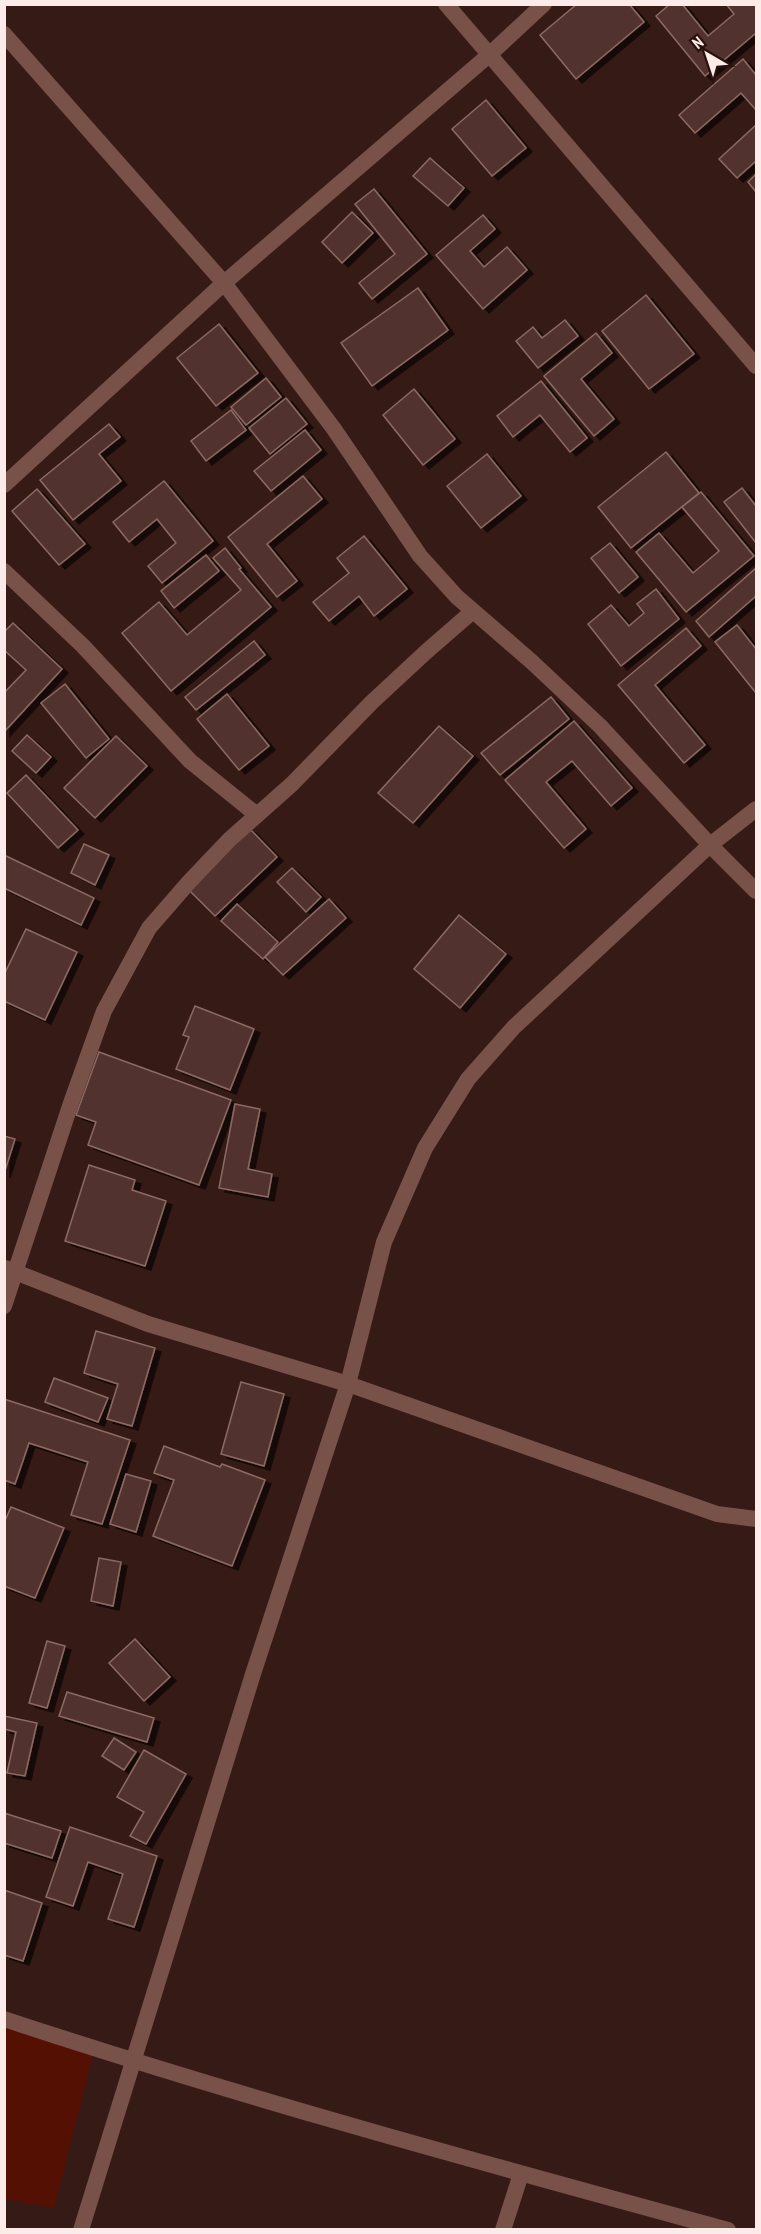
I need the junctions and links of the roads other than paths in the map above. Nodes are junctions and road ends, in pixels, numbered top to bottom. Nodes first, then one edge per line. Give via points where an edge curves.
1 (446, 4) edge
2 (544, 4) edge
3 (4, 34) edge
4 (489, 55) junction
5 (224, 283) junction
6 (756, 366) edge
7 (4, 485) edge
8 (4, 572) edge
9 (473, 611) junction
10 (756, 808) edge
11 (257, 815) junction
12 (710, 845) junction
13 (756, 891) edge
14 (10, 1269) edge
15 (4, 1306) edge
16 (348, 1384) junction
17 (756, 1519) edge
18 (4, 2019) edge
19 (134, 2062) junction
20 (521, 2174) junction
21 (81, 2229) edge
22 (503, 2229) edge
23 (728, 2229) edge

1 - 4 street
2 - 4 street
3 - 5 street
4 - 5 street
4 - 6 street
5 - 7 street
5 - 9 street via 334,429 420,556
8 - 11 street via 83,646 190,761
9 - 11 street
9 - 12 street via 600,726
10 - 12 street
11 - 14 street via 149,928 104,1011
12 - 13 street
12 - 16 street via 514,1027 468,1079 425,1148 384,1242
14 - 15 street
14 - 16 street via 148,1324
16 - 17 street via 717,1514
16 - 19 street via 253,1674
18 - 19 street
19 - 20 street
19 - 21 street
20 - 22 street
20 - 23 street

